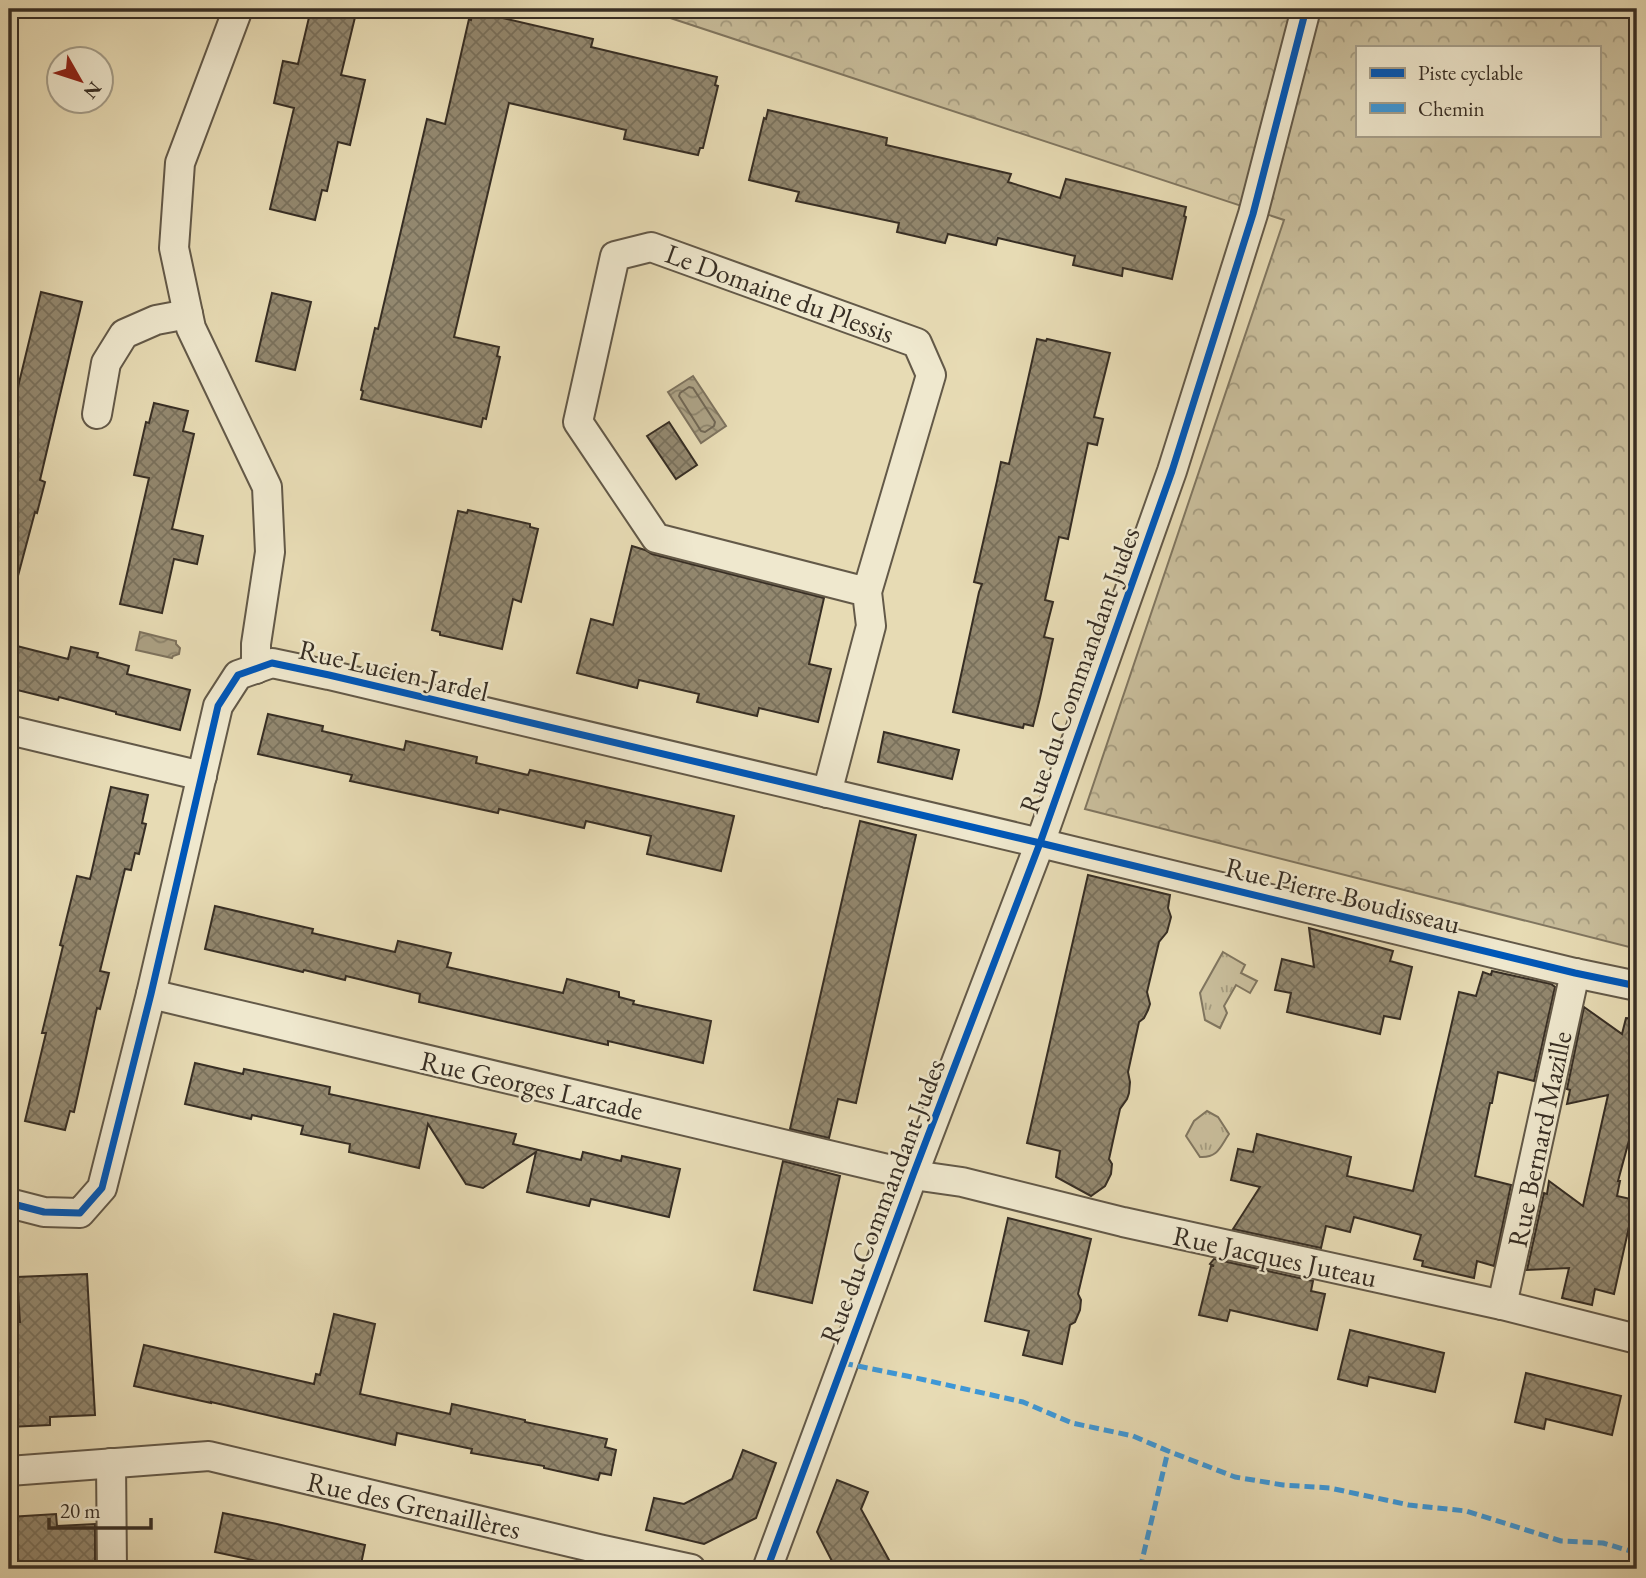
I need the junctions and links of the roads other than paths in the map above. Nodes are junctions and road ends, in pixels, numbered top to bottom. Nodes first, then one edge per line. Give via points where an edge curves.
1 (238, 9) edge
2 (1306, 9) edge
3 (188, 314) junction
4 (97, 414) dead end
5 (867, 593) junction
6 (256, 669) junction
7 (9, 730) edge
8 (202, 776) junction
9 (827, 793) junction
10 (1040, 843) junction
11 (1575, 972) junction
12 (1637, 986) edge
13 (151, 994) junction
14 (913, 1175) junction
15 (9, 1203) edge
16 (1502, 1305) junction
17 (1637, 1339) edge
18 (111, 1463) junction
19 (9, 1471) edge
20 (113, 1569) edge
21 (691, 1569) edge
22 (767, 1569) edge

1 - 3 street via 180,163 174,248
2 - 10 street, Rue du Commandant Judes via 1253,214 1172,471
3 - 4 street via 156,320 124,334 106,363
3 - 6 street via 267,487 270,552
5 - 5 street, Le Domaine du Plessis via 656,538 578,422 615,256 651,247 917,343 931,374
5 - 9 street, Le Domaine du Plessis via 871,626
6 - 8 street, Rue Lucien Jardel via 238,675 218,706
6 - 9 street, Rue Lucien Jardel via 272,663
7 - 8 street
8 - 13 street, Rue Lucien Jardel
9 - 10 street, Rue Lucien Jardel
10 - 11 street, Rue Pierre Boudisseau
10 - 14 street, Rue du Commandant Judes
11 - 12 street, Rue Pierre Boudisseau
11 - 16 street, Rue Bernard Mazille
13 - 14 street, Rue Georges Larcade
13 - 15 street, Rue Lucien Jardel via 102,1188 80,1213 44,1212
14 - 16 street, Rue Jacques Juteau via 962,1182
14 - 22 street, Rue du Commandant Judes
16 - 17 street, Rue Jacques Juteau
18 - 19 street, Rue des Grenaillères
18 - 20 street
18 - 21 street, Rue des Grenaillères via 209,1456

